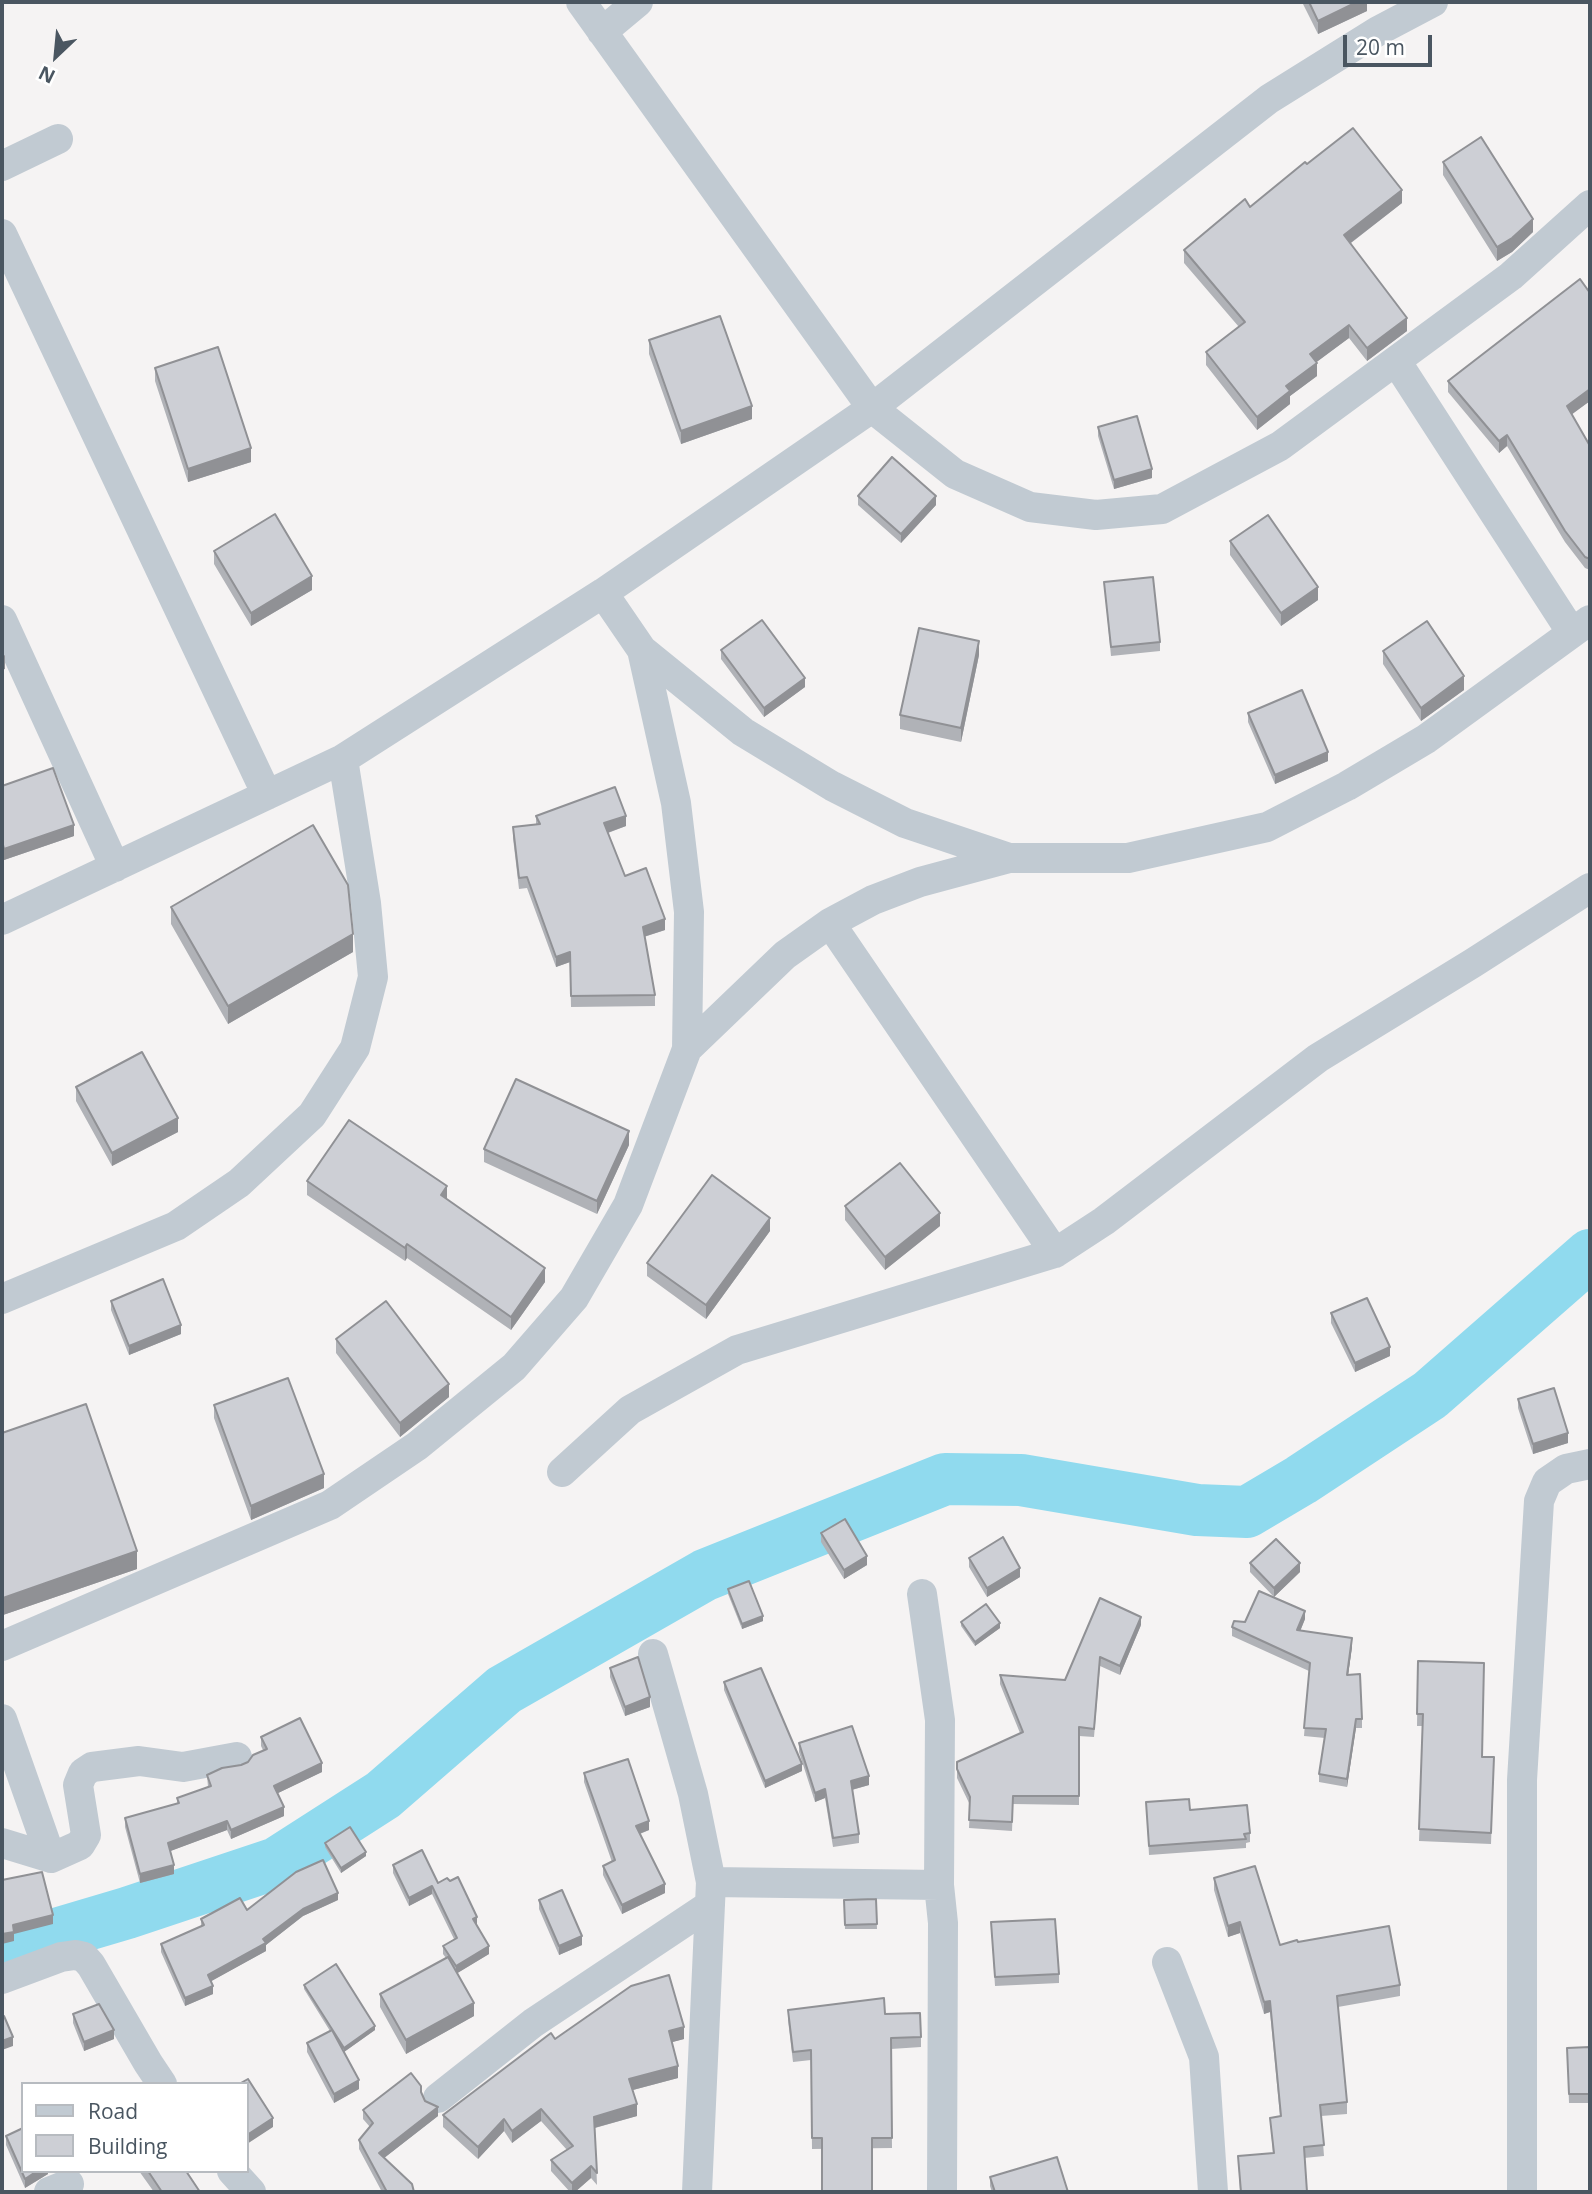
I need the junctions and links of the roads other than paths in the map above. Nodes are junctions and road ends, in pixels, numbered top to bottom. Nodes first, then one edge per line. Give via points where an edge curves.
1 (581, 2) edge
2 (638, 2) edge
3 (1433, 2) edge
4 (602, 32) junction
5 (58, 139) dead end
6 (2, 166) edge
7 (1590, 205) edge
8 (2, 234) edge
9 (1396, 361) junction
10 (872, 408) junction
11 (603, 593) junction
12 (2, 620) edge
13 (1581, 626) edge
14 (642, 650) junction
15 (343, 759) junction
16 (267, 795) junction
17 (1009, 858) junction
18 (115, 866) junction
19 (1590, 888) edge
20 (2, 920) edge
21 (830, 923) junction
22 (687, 1049) junction
23 (1055, 1253) junction
24 (2, 1299) edge
25 (1590, 1464) edge
26 (562, 1472) dead end
27 (922, 1594) dead end
28 (2, 1646) edge
29 (653, 1654) dead end
30 (2, 1719) edge
31 (237, 1758) dead end
32 (2, 1843) edge
33 (51, 1858) junction
34 (939, 1885) junction
35 (710, 1893) junction
36 (1167, 1962) dead end
37 (2, 1979) edge
38 (161, 2082) edge
39 (438, 2098) dead end
40 (234, 2173) edge
41 (251, 2192) edge
42 (696, 2192) edge
43 (942, 2192) edge
44 (1213, 2192) edge
45 (1522, 2192) edge

1 - 4 street
2 - 4 street
3 - 10 street via 1269,99
4 - 10 street
5 - 6 street
7 - 9 street via 1511,276
8 - 16 street
9 - 10 street via 1280,446 1162,509 1096,515 1030,508 955,474
9 - 13 street
10 - 11 street
11 - 14 street
11 - 15 street
12 - 18 street
13 - 17 street via 1426,739 1267,827 1128,858
14 - 17 street via 743,732 832,786 905,823
14 - 22 street via 676,803 689,912
15 - 16 street
15 - 24 street via 373,977 348,1060 312,1115 240,1183 176,1226
16 - 18 street
17 - 21 street via 920,882
18 - 20 street
19 - 23 street via 1318,1058 1104,1222
21 - 22 street via 785,955
21 - 23 street
22 - 28 street via 628,1205 574,1297 514,1367 417,1446 330,1505
23 - 26 street via 737,1350 630,1410
25 - 45 street via 1566,1469 1547,1482 1539,1501 1522,1780
27 - 34 street via 940,1720
29 - 35 street via 693,1794
30 - 33 street
31 - 33 street via 183,1767 139,1761 92,1767 78,1785 86,1835 80,1845
32 - 33 street
34 - 35 street
34 - 43 street via 943,1923
35 - 39 street
35 - 42 street
36 - 44 street via 1204,2057
37 - 38 street via 61,1957 84,1957
40 - 41 street

